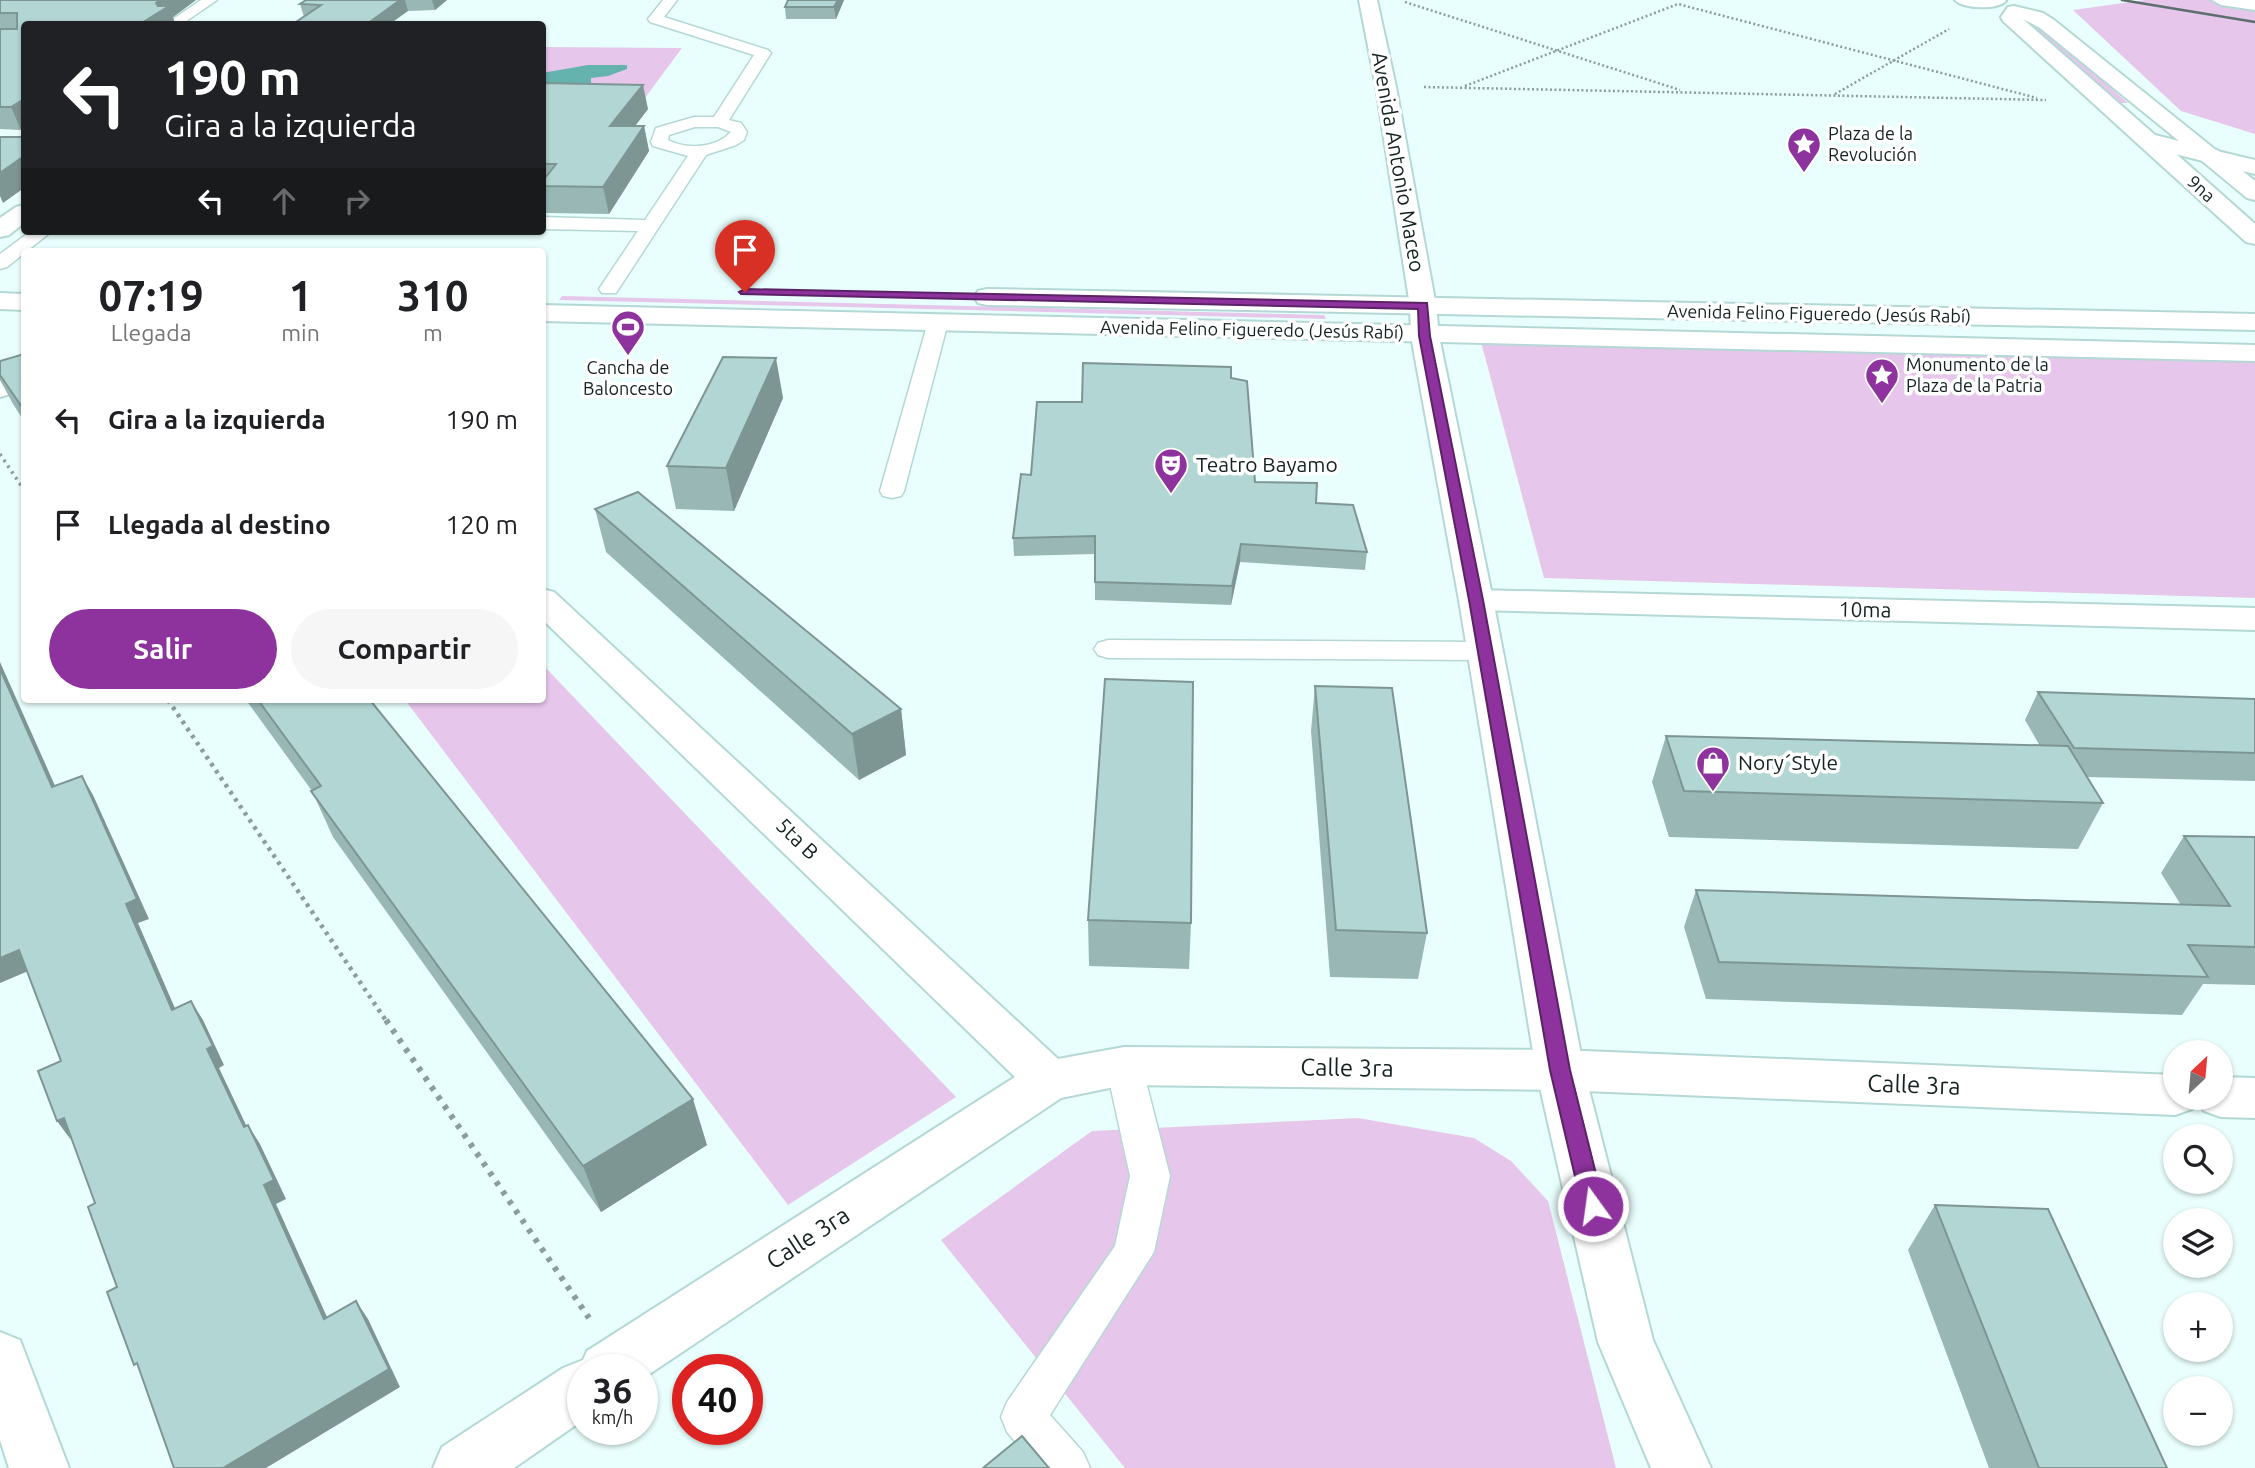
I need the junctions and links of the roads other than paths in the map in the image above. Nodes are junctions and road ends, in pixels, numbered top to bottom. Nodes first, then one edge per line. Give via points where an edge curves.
1 (210, 0) edge
2 (670, 0) edge
3 (1368, 0) edge
4 (1965, 0) edge
5 (2221, 0) edge
6 (2002, 4) edge
7 (2255, 5) edge
8 (178, 21) edge
9 (719, 122) junction
10 (2180, 130) junction
11 (2147, 140) junction
12 (2255, 149) edge
13 (701, 150) junction
14 (2209, 155) junction
15 (2255, 167) edge
16 (2255, 193) edge
17 (21, 214) edge
18 (546, 223) edge
19 (652, 226) junction
20 (0, 230) edge
21 (38, 235) edge
22 (2255, 237) edge
23 (0, 263) edge
24 (0, 277) edge
25 (21, 277) edge
26 (582, 289) dead end
27 (609, 289) junction
28 (637, 290) dead end
29 (968, 296) dead end
30 (0, 301) edge
31 (21, 302) edge
32 (546, 313) edge
33 (1424, 320) junction
34 (2255, 322) edge
35 (938, 323) junction
36 (2255, 353) edge
37 (21, 382) edge
38 (0, 388) edge
39 (892, 491) dead end
40 (1476, 600) junction
41 (546, 603) edge
42 (2255, 619) edge
43 (1108, 649) dead end
44 (1485, 652) junction
45 (1124, 1066) junction
46 (1560, 1070) junction
47 (1049, 1080) junction
48 (2163, 1095) edge
49 (2233, 1097) edge
50 (2255, 1098) edge
51 (632, 1354) edge
52 (0, 1359) edge
53 (567, 1397) edge
54 (39, 1468) edge
55 (463, 1468) edge
56 (1067, 1468) edge
57 (1681, 1468) edge

1 - 8 lane
2 - 9 lane via 655,19 763,54
3 - 33 street, Avenida Antonio Maceo
4 - 6 street, 9na
5 - 7 street
6 - 10 street, 9na via 2047,24
6 - 11 street, 9na via 2010,17
9 - 13 lane via 736,127 738,136
9 - 13 lane via 681,124 659,137 665,146
10 - 12 street
10 - 14 street, 9na
11 - 14 street
11 - 22 street, 9na
13 - 19 lane
14 - 15 street
14 - 16 street, 9na
17 - 20 street
18 - 19 lane
19 - 27 lane
21 - 23 lane
24 - 25 street
26 - 27 street
27 - 28 street
29 - 33 street, Avenida Felino Figueredo (Jesús Rabí)
30 - 31 street
32 - 35 street, Avenida Felino Figueredo (Jesús Rabí)
33 - 34 street, Avenida Felino Figueredo (Jesús Rabí)
33 - 35 street, Avenida Felino Figueredo (Jesús Rabí)
33 - 36 street, Avenida Felino Figueredo (Jesús Rabí)
33 - 40 street, Avenida Antonio Maceo
35 - 39 lane
37 - 38 street
40 - 42 street, 10ma
40 - 44 street, Avenida Antonio Maceo
41 - 47 street, 5ta B
43 - 44 lane
44 - 46 street, Avenida Antonio Maceo
45 - 46 street, Calle 3ra
45 - 47 street, Calle 3ra
45 - 56 lane via 1150,1176 1134,1252 1023,1416
46 - 48 street, Calle 3ra
46 - 57 street, Avenida Antonio Maceo via 1626,1342
47 - 51 street, Calle 3ra
49 - 50 street
52 - 54 street
53 - 55 street, Calle 3ra

